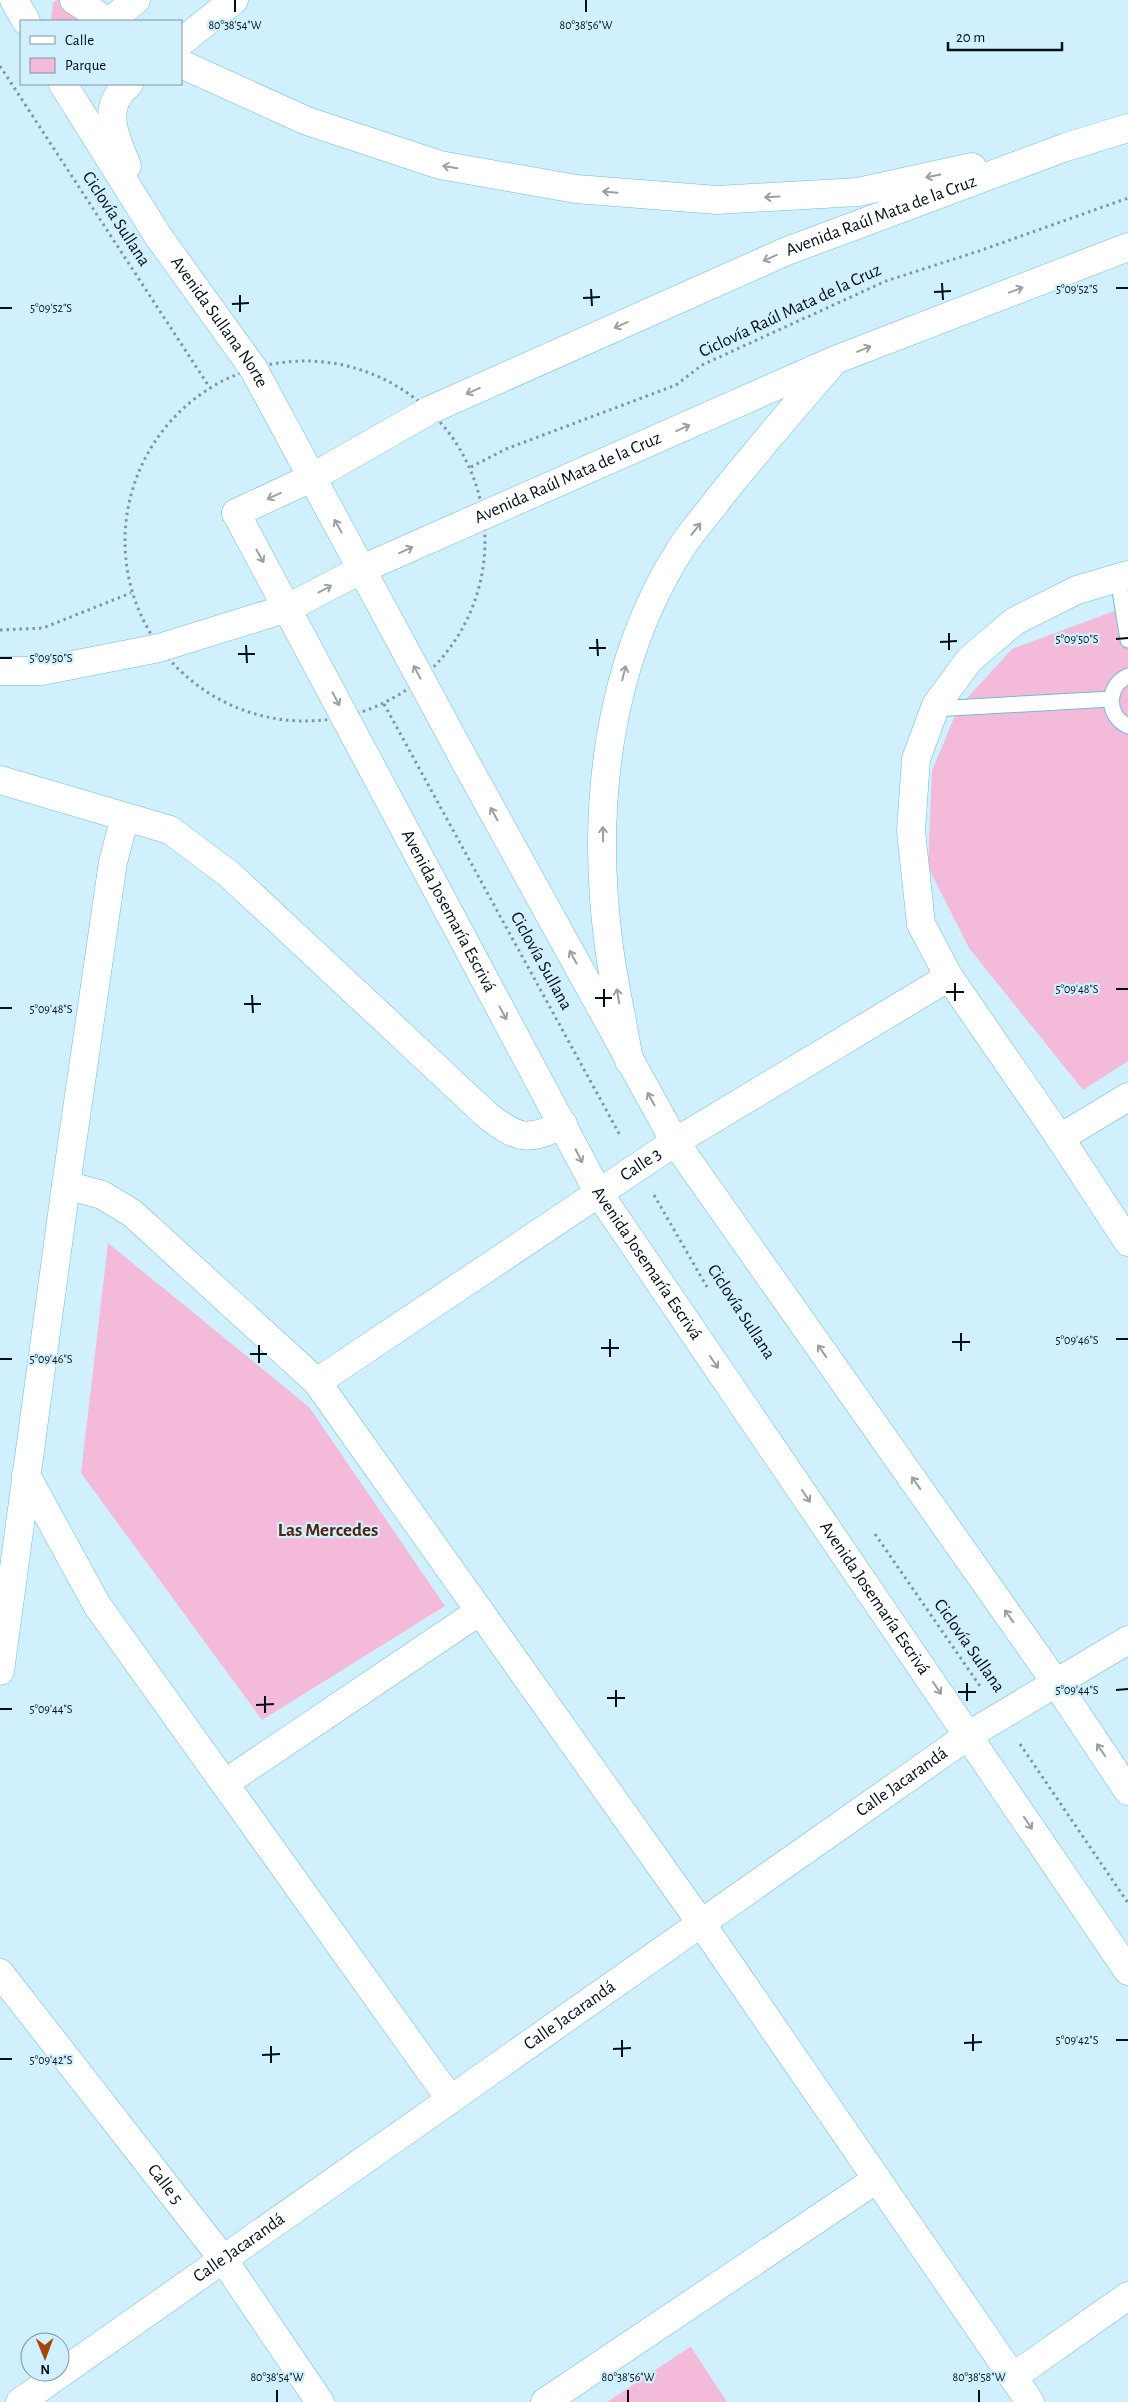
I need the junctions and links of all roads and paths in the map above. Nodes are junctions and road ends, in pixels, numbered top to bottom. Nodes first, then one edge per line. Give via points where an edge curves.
1 (14, 0) edge
2 (74, 0) edge
3 (136, 0) edge
4 (234, 0) edge
5 (25, 20) edge
6 (107, 20) edge
7 (110, 20) edge
8 (182, 41) edge
9 (182, 64) edge
10 (0, 66) edge
11 (64, 85) edge
12 (128, 85) edge
13 (1128, 128) edge
14 (1066, 147) junction
15 (1128, 198) edge
16 (158, 236) junction
17 (1128, 247) edge
18 (835, 360) junction
19 (210, 388) dead end
20 (471, 467) dead end
21 (311, 478) junction
22 (236, 513) joint
23 (362, 569) junction
24 (1123, 577) edge
25 (131, 593) dead end
26 (288, 608) junction
27 (0, 630) edge
28 (1128, 640) edge
29 (0, 671) edge
30 (1128, 676) edge
31 (1111, 699) junction
32 (384, 704) dead end
33 (934, 709) junction
34 (1128, 726) edge
35 (0, 780) edge
36 (125, 817) junction
37 (949, 977) junction
38 (630, 1061) junction
39 (1128, 1097) edge
40 (563, 1124) junction
41 (1060, 1138) junction
42 (674, 1142) junction
43 (638, 1166) junction
44 (66, 1185) junction
45 (598, 1192) junction
46 (1128, 1242) edge
47 (711, 1294) dead end
48 (317, 1382) junction
49 (26, 1475) junction
50 (872, 1530) dead end
51 (480, 1611) junction
52 (1128, 1640) edge
53 (0, 1671) edge
54 (1056, 1682) junction
55 (1001, 1716) junction
56 (969, 1735) junction
57 (225, 1783) junction
58 (1128, 1791) edge
59 (1128, 1903) edge
60 (701, 1923) junction
61 (1128, 1971) edge
62 (0, 1973) edge
63 (450, 2099) junction
64 (877, 2179) junction
65 (223, 2259) junction
66 (1128, 2296) edge
67 (1013, 2377) junction
68 (20, 2402) edge
69 (320, 2402) edge
70 (544, 2402) edge
71 (1030, 2402) edge

1 - 5 street
2 - 6 street
3 - 7 street
4 - 8 street
14 -> 9 street via 858,192 717,200 576,189 440,165 307,121
10 - 19 path, Ciclovía Sullana
11 - 16 street, Avenida Sullana Norte
12 - 16 street via 120,92 111,113 114,132
13 - 14 street, Avenida Raúl Mata de la Cruz
14 -> 21 street, Avenida Raúl Mata de la Cruz via 787,251 430,410
15 - 20 path, Ciclovía Raúl Mata de la Cruz via 886,281 702,365 676,385 506,449
16 - 21 street, Avenida Sullana Norte via 253,368
18 -> 17 street, Avenida Raúl Mata de la Cruz
23 -> 18 street, Avenida Raúl Mata de la Cruz
38 -> 18 street via 609,948 604,892 603,824 607,758 624,669 649,608 681,548 745,465
21 -> 22 street, Avenida Raúl Mata de la Cruz
23 -> 21 street, Avenida Sullana Norte
22 -> 26 street, Avenida Josemaría Escrivá
26 -> 23 street, Avenida Raúl Mata de la Cruz
38 -> 23 street
24 - 28 lane
24 - 33 street via 1077,590 1015,621 970,659
25 - 27 path via 43,628
26 - 29 street, Avenida Raúl Mata de la Cruz via 153,650 42,671
26 -> 40 street, Avenida Josemaría Escrivá
30 - 31 lane via 1118,682
31 - 33 lane
31 - 34 lane via 1115,717
32 - 43 path, Ciclovía Sullana
33 - 37 street via 916,759 911,831 921,924
35 - 36 street
36 - 40 street via 170,830 230,875 480,1110 510,1133 532,1136 547,1133
36 - 44 street via 113,862
37 - 41 street
37 - 42 street, Calle 3
42 -> 38 street
39 - 41 street
40 -> 45 street, Avenida Josemaría Escrivá
41 - 46 street
42 - 43 street, Calle 3
54 -> 42 street
43 - 45 street, Calle 3
43 - 47 path, Ciclovía Sullana
44 - 48 street via 102,1195 132,1212
44 - 49 street
45 - 48 street, Calle 3
45 -> 56 street, Avenida Josemaría Escrivá
48 - 51 street
49 - 53 street
49 - 57 street via 97,1605
50 - 55 path, Ciclovía Sullana
51 - 57 street
51 - 60 street
52 - 54 street, Calle Jacarandá
54 - 55 street, Calle Jacarandá
58 -> 54 street
55 - 56 street, Calle Jacarandá
55 - 59 path, Ciclovía Sullana
56 - 60 street, Calle Jacarandá
56 -> 61 street, Avenida Josemaría Escrivá
57 - 63 street
60 - 63 street, Calle Jacarandá
60 - 64 street
62 - 65 street, Calle 5
63 - 65 street, Calle Jacarandá
64 - 67 street
64 - 70 street
65 - 68 street, Calle Jacarandá
65 - 69 street, Calle 5
66 - 67 street
67 - 71 street

